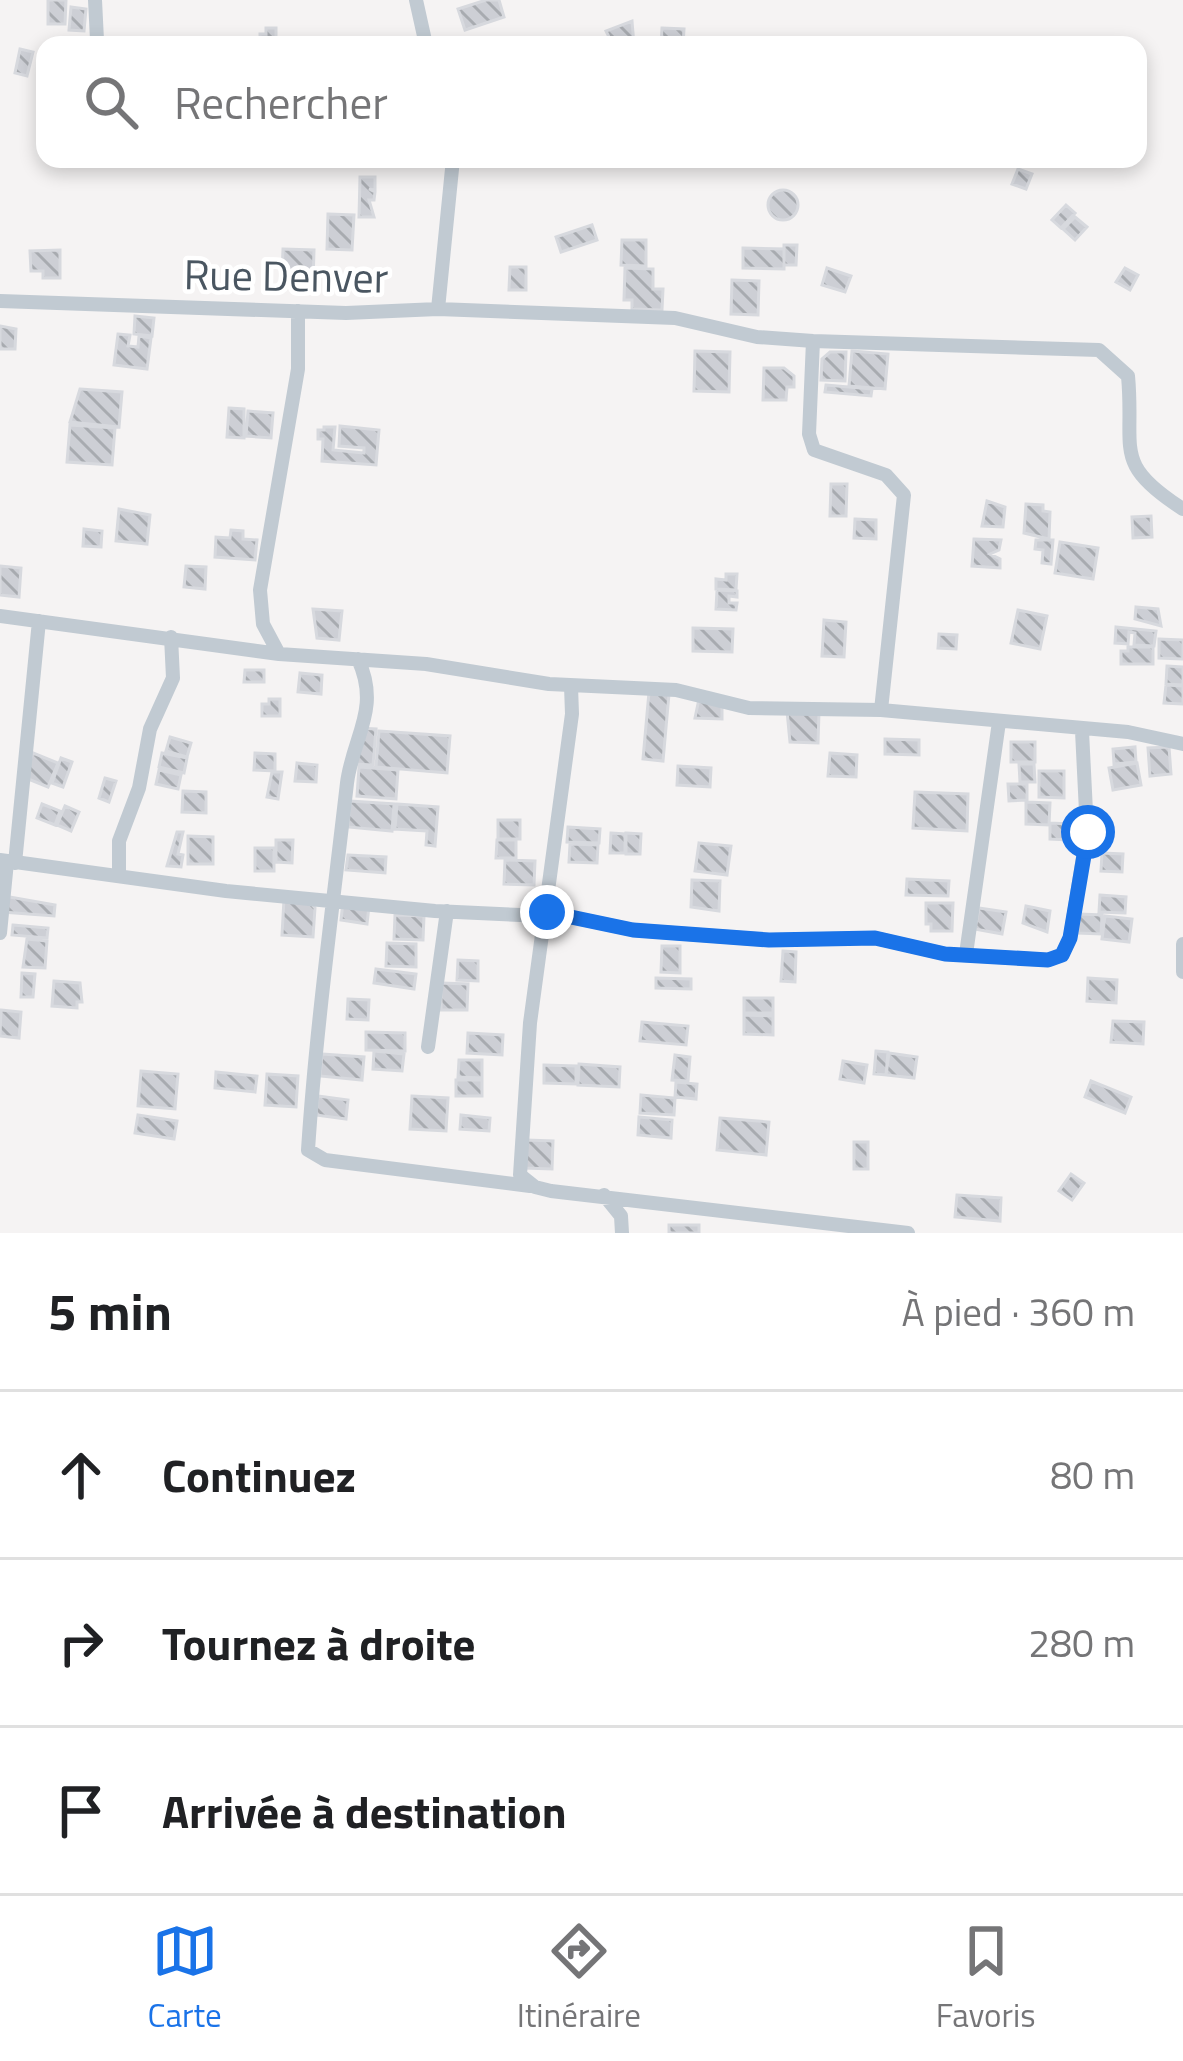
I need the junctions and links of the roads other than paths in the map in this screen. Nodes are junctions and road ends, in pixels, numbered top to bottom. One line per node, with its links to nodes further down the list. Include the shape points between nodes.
1 (95, 0): 3 (street)
2 (416, 0): 4 (street)
3 (97, 36)
4 (425, 36)
5 (452, 168): 7 (street)
6 (0, 301): 8 (street, Rue Denver)
7 (438, 309): 8 (street, Rue Denver); 9 (street, Rue Denver, via 675,319)
8 (298, 311): 14 (street, via 298,369 260,590 263,624)
9 (812, 341): 10 (street, Rue Denver, via 1099,350 1128,376 1129,445 1142,481); 17 (street, via 814,450 886,475 904,495)
10 (1183, 509)
11 (0, 616): 12 (street)
12 (39, 621): 13 (street); 21 (street)
13 (171, 638): 14 (street); 22 (street, via 172,678 149,729 117,850)
14 (279, 654): 15 (street)
15 (358, 659): 16 (street); 23 (street, via 366,722 349,772)
16 (571, 686): 17 (street, via 676,690 749,708); 25 (street)
17 (881, 710): 18 (street)
18 (999, 722): 19 (street); 28 (street)
19 (1082, 730): 20 (street); 28 (street, via 1088,832 1065,949 1048,960)
20 (1183, 744)
21 (7, 862): 22 (street); 26 (street)
22 (119, 876): 23 (street)
23 (336, 900): 24 (street); 31 (street, via 311,1155)
24 (446, 911): 25 (street); 30 (street)
25 (547, 912): 28 (street, via 633,930 875,938); 31 (street, via 519,1157 520,1175)
26 (0, 933)
27 (1183, 944): 29 (street)
28 (966, 955)
29 (1183, 972)
30 (428, 1047)
31 (535, 1187): 32 (street)
32 (604, 1196): 33 (street, via 621,1216); 34 (street)
33 (622, 1233)
34 (908, 1233)

